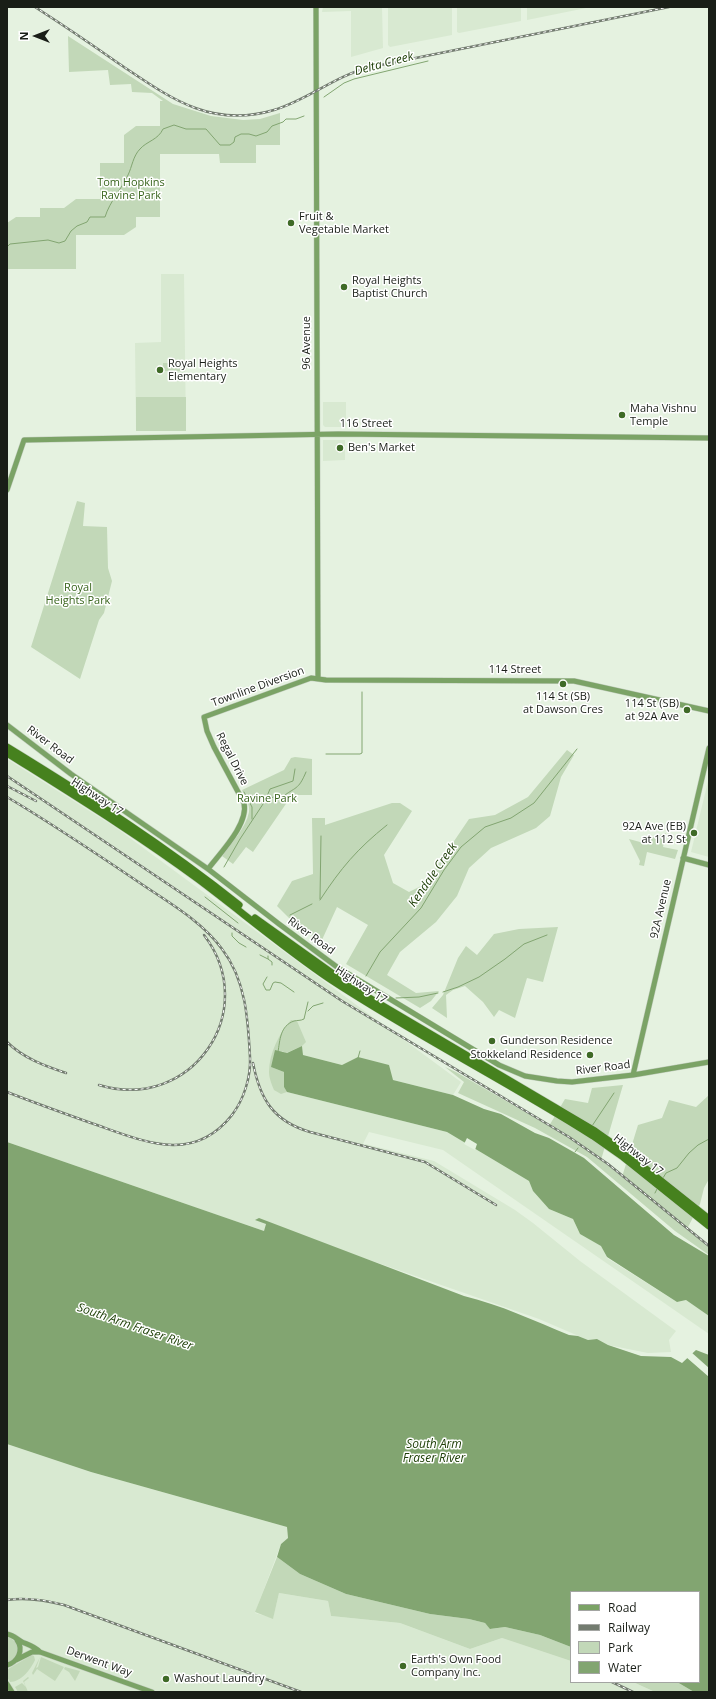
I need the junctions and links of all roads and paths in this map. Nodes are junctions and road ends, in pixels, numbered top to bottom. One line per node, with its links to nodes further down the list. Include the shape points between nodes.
1 (316, 7): 2 (street, 96 Avenue)
2 (317, 434): 3 (street, 116 Street); 4 (street, 116 Street, via 24,440); 5 (street, 96 Avenue)
3 (709, 438)
4 (7, 490)
5 (318, 679): 6 (street, 114 Street, via 574,681); 7 (street, Townline Diversion, via 306,679)
6 (709, 711)
7 (204, 717): 14 (street, Regal Drive, via 207,731 244,803 245,812 240,826)
8 (7, 725): 14 (street, River Road)
9 (7, 746): 17 (highway, Highway 17, via 162,846 254,917 360,992)
10 (709, 748): 12 (street, 92A Avenue)
11 (7, 753): 17 (highway, Highway 17, via 157,850 278,941 363,1000)
12 (683, 858): 13 (street); 16 (street, 92A Avenue)
13 (709, 865)
14 (208, 869): 16 (street, River Road, via 337,967 499,1065 525,1076 557,1081 572,1082)
15 (709, 1062): 16 (street, River Road)
16 (633, 1075)
17 (585, 1128): 18 (highway, Highway 17)
18 (671, 1192): 19 (highway, Highway 17); 20 (highway, Highway 17)
19 (709, 1219)
20 (709, 1226)
21 (7, 1634): 22 (street, Derwent Way)
22 (16, 1638): 23 (street, Derwent Way, via 34,1646); 24 (street, via 20,1655)
23 (40, 1652): 24 (street, via 32,1652); 28 (street, Derwent Way)
24 (16, 1660): 25 (street)
25 (8, 1666)
26 (7, 1684): 27 (street)
27 (12, 1692)
28 (152, 1692)

